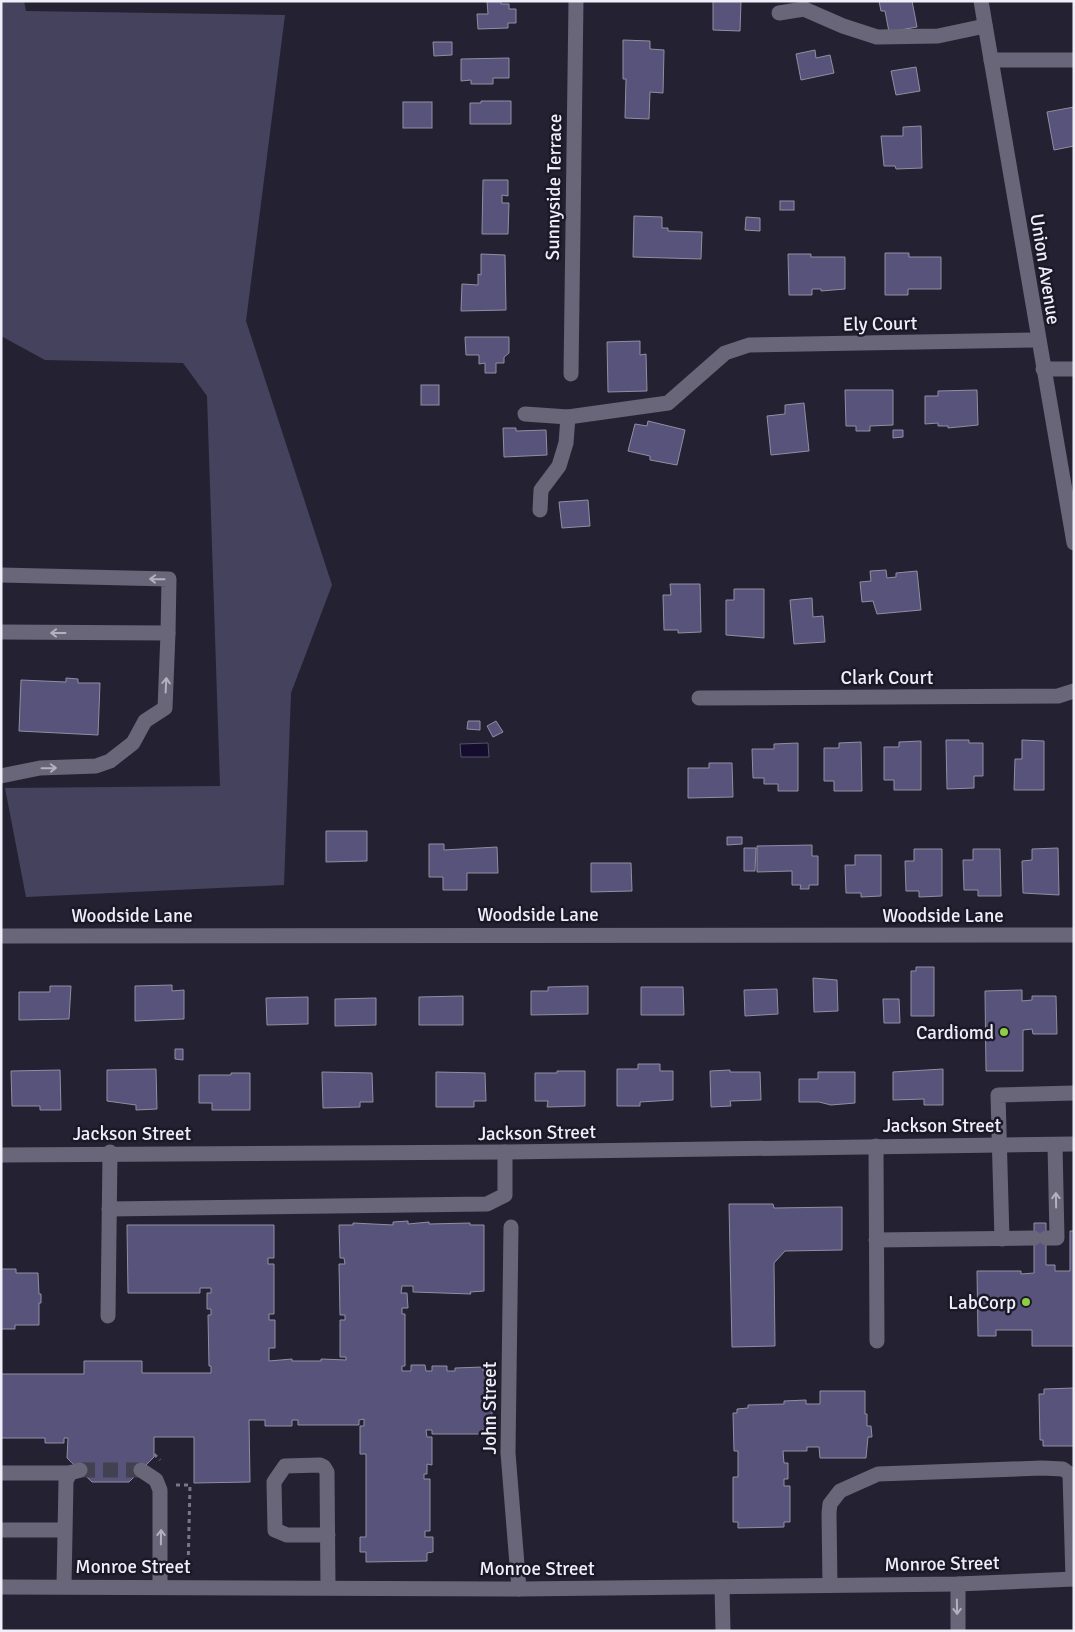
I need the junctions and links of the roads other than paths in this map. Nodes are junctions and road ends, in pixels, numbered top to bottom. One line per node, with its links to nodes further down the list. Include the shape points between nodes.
1 (576, 1): 10 (street, Sunnyside Terrace)
2 (981, 1): 4 (street, Union Avenue)
3 (779, 13): 4 (street, via 804,9 876,37 938,36)
4 (985, 26): 5 (street, Union Avenue)
5 (991, 60): 6 (street); 7 (street, Union Avenue)
6 (1074, 60)
7 (1037, 340): 8 (street, Union Avenue); 12 (street, Ely Court, via 749,345 726,353 668,403)
8 (1043, 369): 9 (street); 14 (street, Union Avenue)
9 (1074, 370)
10 (571, 374)
11 (525, 414): 12 (street)
12 (568, 417): 13 (street, via 566,443 559,466 541,490)
13 (540, 510)
14 (1074, 543)
15 (1, 575): 17 (street, one-way to 15, via 169,579)
16 (1, 632): 17 (street, one-way to 16)
17 (168, 633): 20 (street, one-way to 17, via 40,768 96,766 110,761 133,743 145,721 165,708)
18 (1074, 692): 19 (street, Clark Court, via 1058,696)
19 (699, 698)
20 (1, 776)
21 (2, 932): 22 (street, Woodside Lane)
22 (1074, 935)
23 (1074, 1093): 25 (street, via 998,1095)
24 (1074, 1144): 26 (street, Jackson Street)
25 (999, 1145): 26 (street, Jackson Street); 27 (street, Jackson Street); 33 (street)
26 (1055, 1145): 33 (street, one-way to 26, via 1057,1238)
27 (876, 1146): 29 (street, Jackson Street); 34 (street)
28 (110, 1152): 29 (street, Jackson Street); 30 (street, Jackson Street); 31 (street)
29 (505, 1152): 31 (street, via 504,1195 488,1204)
30 (1, 1154)
31 (109, 1209): 35 (street)
32 (511, 1227): 50 (street, John Street, via 508,1452)
33 (1002, 1239): 34 (street)
34 (876, 1240): 36 (street)
35 (108, 1316)
36 (877, 1341)
37 (141, 1470): 46 (street, one-way to 37, via 160,1490 156,1480)
38 (1, 1474): 40 (street, via 75,1471 66,1481)
39 (1, 1530): 40 (street)
40 (64, 1530): 45 (street)
41 (328, 1535): 41 (street, via 327,1472 324,1467 312,1464 285,1466 274,1482 275,1530 287,1534); 48 (street)
42 (1073, 1579): 43 (street, Monroe Street); 44 (street, via 1070,1474 1042,1468 878,1474 840,1491 830,1504 829,1513)
43 (958, 1584): 44 (street, Monroe Street); 52 (street, one-way to 52)
44 (830, 1585): 49 (street, Monroe Street)
45 (64, 1586): 46 (street, Monroe Street); 47 (street, Monroe Street)
46 (160, 1586): 48 (street, Monroe Street)
47 (1, 1587)
48 (328, 1587): 50 (street, Monroe Street)
49 (722, 1587): 50 (street, Monroe Street); 51 (street)
50 (519, 1589)
51 (723, 1631)
52 (958, 1631)

